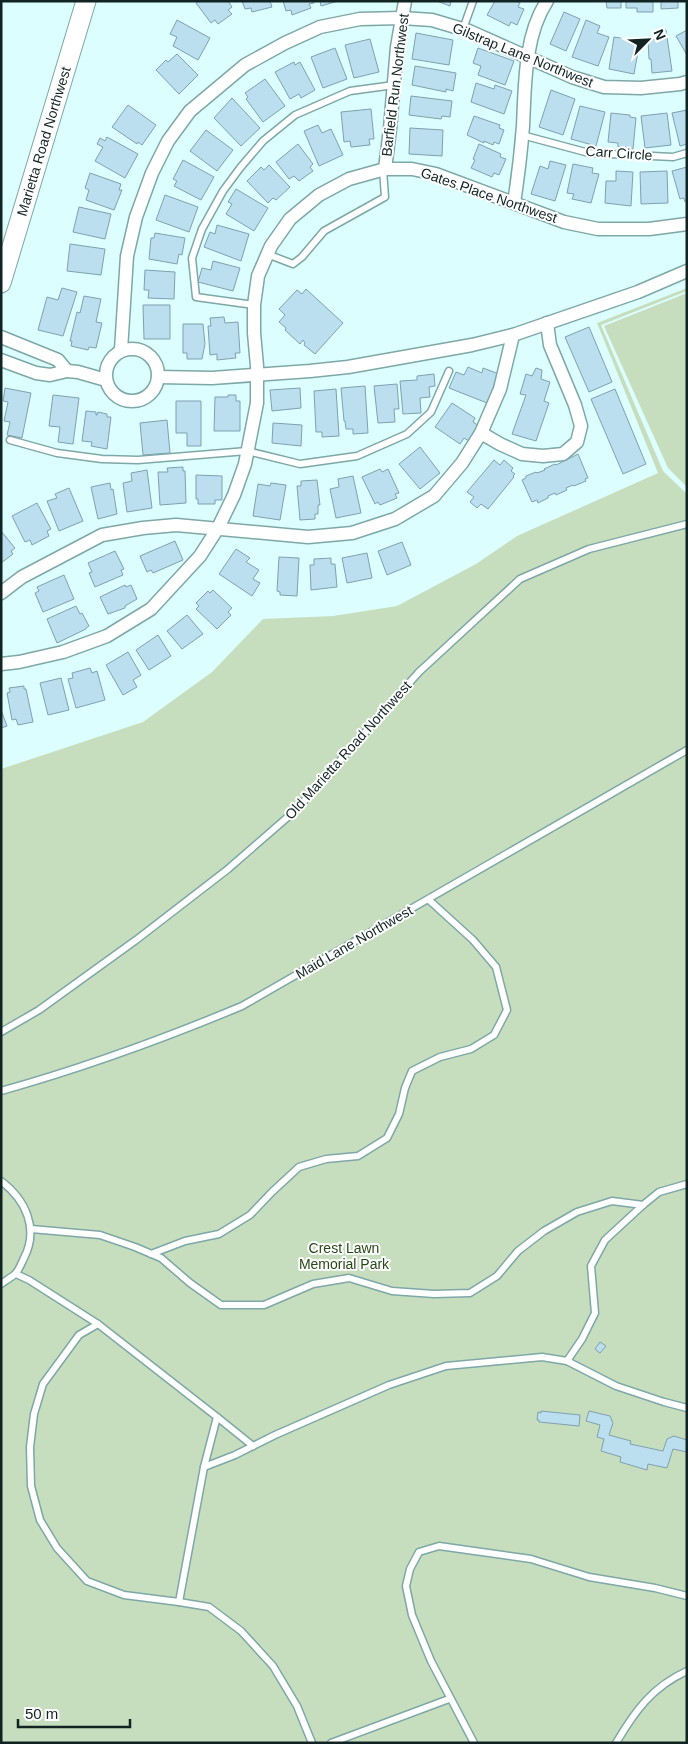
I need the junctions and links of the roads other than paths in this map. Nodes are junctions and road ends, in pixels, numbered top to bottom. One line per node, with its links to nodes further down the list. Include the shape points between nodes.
1 (86, 1): 17 (main road, Marietta Road Northwest)
2 (405, 1): 5 (street, Barfield Run Northwest)
3 (473, 1): 6 (lane)
4 (547, 1): 7 (street)
5 (402, 18): 6 (street, Gilstrap Lane Northwest, via 432,20); 9 (street, Barfield Run Northwest, via 396,47); 22 (street, Gilstrap Lane Northwest, via 360,19 320,28 285,43 245,65 190,111 168,140 136,217 127,256)
6 (463, 29): 7 (street, Gilstrap Lane Northwest)
7 (528, 57): 8 (street, Gilstrap Lane Northwest, via 604,87 641,88); 10 (street)
8 (687, 82)
9 (394, 86): 12 (street, Barfield Run Northwest); 18 (lane, via 350,91 295,115 262,141 223,191 202,229 192,258 196,297)
10 (522, 135): 11 (lane, Carr Circle, via 589,153 673,157); 13 (street)
11 (687, 153)
12 (384, 169): 13 (street, Gates Place Northwest, via 412,169 436,174); 15 (street, Gates Place Northwest, via 349,179 318,195 290,219); 15 (lane, via 385,197 324,231 293,264)
13 (514, 203): 14 (street, Gates Place Northwest, via 564,222 598,229 649,229)
14 (687, 224)
15 (268, 254): 18 (street, Gates Place Northwest, via 258,276)
16 (687, 271): 19 (street)
17 (1, 282)
18 (254, 305): 26 (street, Gates Place Northwest)
19 (547, 324): 20 (street); 29 (street, via 550,344 581,426 577,442 563,454 522,454)
20 (513, 335): 26 (street, via 348,366); 29 (street, via 500,389)
21 (1, 337): 24 (street, via 58,360)
22 (121, 350): 27 (street, via 134,348 145,352 157,366); 28 (street, via 108,364)
23 (1, 360): 24 (street, via 36,373 50,375)
24 (67, 371): 28 (street)
25 (449, 371): 31 (lane, via 431,412 425,418 407,434 357,456 300,464)
26 (257, 376): 27 (street); 31 (street, Gates Place Northwest, via 257,403)
27 (158, 377): 28 (street, via 150,394 130,401 110,390)
28 (106, 380)
29 (481, 433): 33 (street, via 462,464 434,496 395,520 352,533 308,537)
30 (10, 440): 31 (lane, via 57,453 102,459 138,460)
31 (247, 451): 33 (street, Gates Place Northwest, via 234,495)
32 (687, 524): 38 (lane, Old Marietta Road Northwest, via 589,548 520,579 419,672 297,809 228,869 136,940 39,1010)
33 (218, 528): 34 (street, via 176,525 102,535 22,577); 35 (street, Gates Place Northwest, via 200,556 151,609 107,636 63,652)
34 (1, 593)
35 (1, 664)
36 (687, 750): 37 (lane, Maid Lane Northwest)
37 (429, 900): 39 (lane, Maid Lane Northwest, via 242,1006 165,1038); 44 (lane, via 473,940 496,968 507,1010 494,1035 471,1049 440,1057 412,1071 399,1114 387,1138 358,1156 326,1159 299,1167 250,1215 219,1234 185,1241)
38 (1, 1032)
39 (1, 1091)
40 (1, 1181): 43 (lane, via 23,1204)
41 (687, 1184): 42 (lane, via 659,1192)
42 (643, 1205): 44 (lane, via 612,1202 577,1212 518,1250 497,1276 470,1293 392,1291 349,1278 313,1284 264,1305 220,1305 161,1258); 48 (lane, via 605,1240 591,1266 595,1313)
43 (31, 1229): 44 (lane, via 100,1236); 45 (lane, via 29,1247)
44 (150, 1254)
45 (16, 1274): 46 (lane); 47 (lane)
46 (1, 1284)
47 (98, 1324): 50 (lane); 54 (lane, via 79,1335 43,1384 34,1414 30,1447 31,1486 40,1520 57,1548 87,1581 124,1595)
48 (567, 1361): 49 (lane, via 616,1386); 51 (lane, via 542,1357 446,1366 389,1385)
49 (687, 1408)
50 (217, 1417): 51 (lane); 52 (lane)
51 (253, 1446): 52 (lane)
52 (204, 1467): 54 (lane)
53 (687, 1596): 56 (lane, via 589,1577 531,1559 439,1546 419,1552 406,1586 412,1615)
54 (178, 1602): 57 (lane, via 210,1607 241,1631 273,1666 297,1706)
55 (687, 1671): 60 (lane, via 670,1679 641,1704)
56 (449, 1699): 58 (lane); 59 (lane)
57 (312, 1743)
58 (331, 1743)
59 (474, 1743)
60 (616, 1743)

